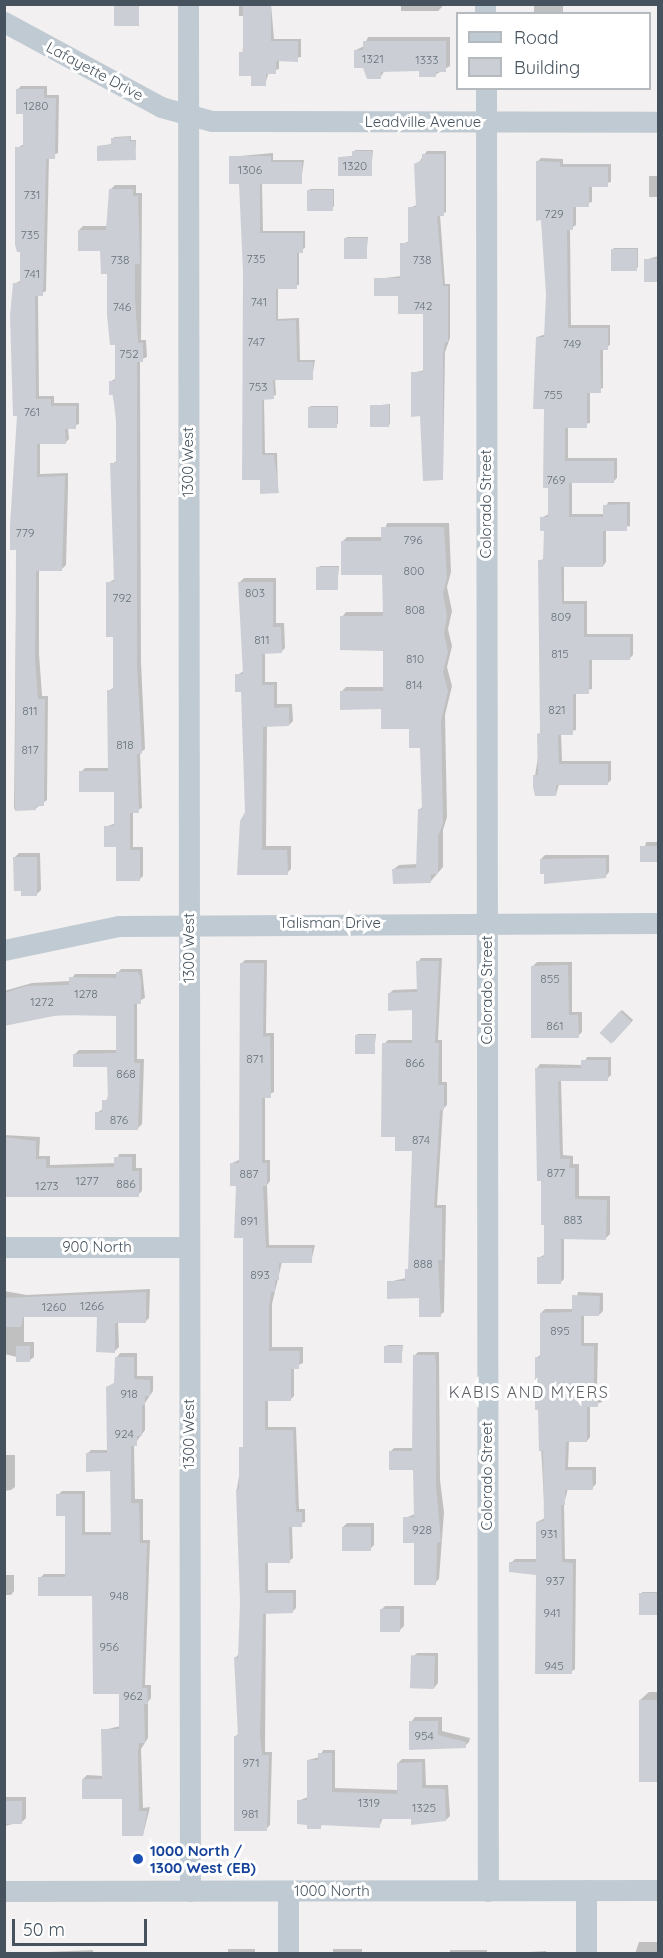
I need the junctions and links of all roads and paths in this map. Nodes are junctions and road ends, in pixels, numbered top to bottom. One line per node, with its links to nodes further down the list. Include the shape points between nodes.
1 (188, 4): 4 (street, 1300 West)
2 (4, 22): 4 (street, Lafayette Drive, via 161,107)
3 (486, 90): 5 (street, Colorado Street)
4 (188, 116): 5 (street, Leadville Avenue, via 219,122); 9 (street, 1300 West)
5 (486, 122): 6 (street, Leadville Avenue); 7 (street, Colorado Street)
6 (658, 122)
7 (486, 923): 8 (street, Talisman Drive); 9 (street, Talisman Drive); 18 (street, Colorado Street)
8 (658, 923)
9 (188, 924): 10 (street, Talisman Drive, via 91,930); 12 (street, 1300 West)
10 (4, 950)
11 (4, 1247): 12 (street, 900 North)
12 (189, 1247): 16 (street, 1300 West)
13 (586, 1890): 14 (street, 1000 North); 18 (street, 1000 North); 20 (street)
14 (658, 1890)
15 (4, 1891): 16 (street, 1000 North)
16 (190, 1891): 17 (street, 1000 North)
17 (288, 1891): 18 (street, 1000 North); 19 (street)
18 (488, 1891)
19 (288, 1953)
20 (586, 1953)

